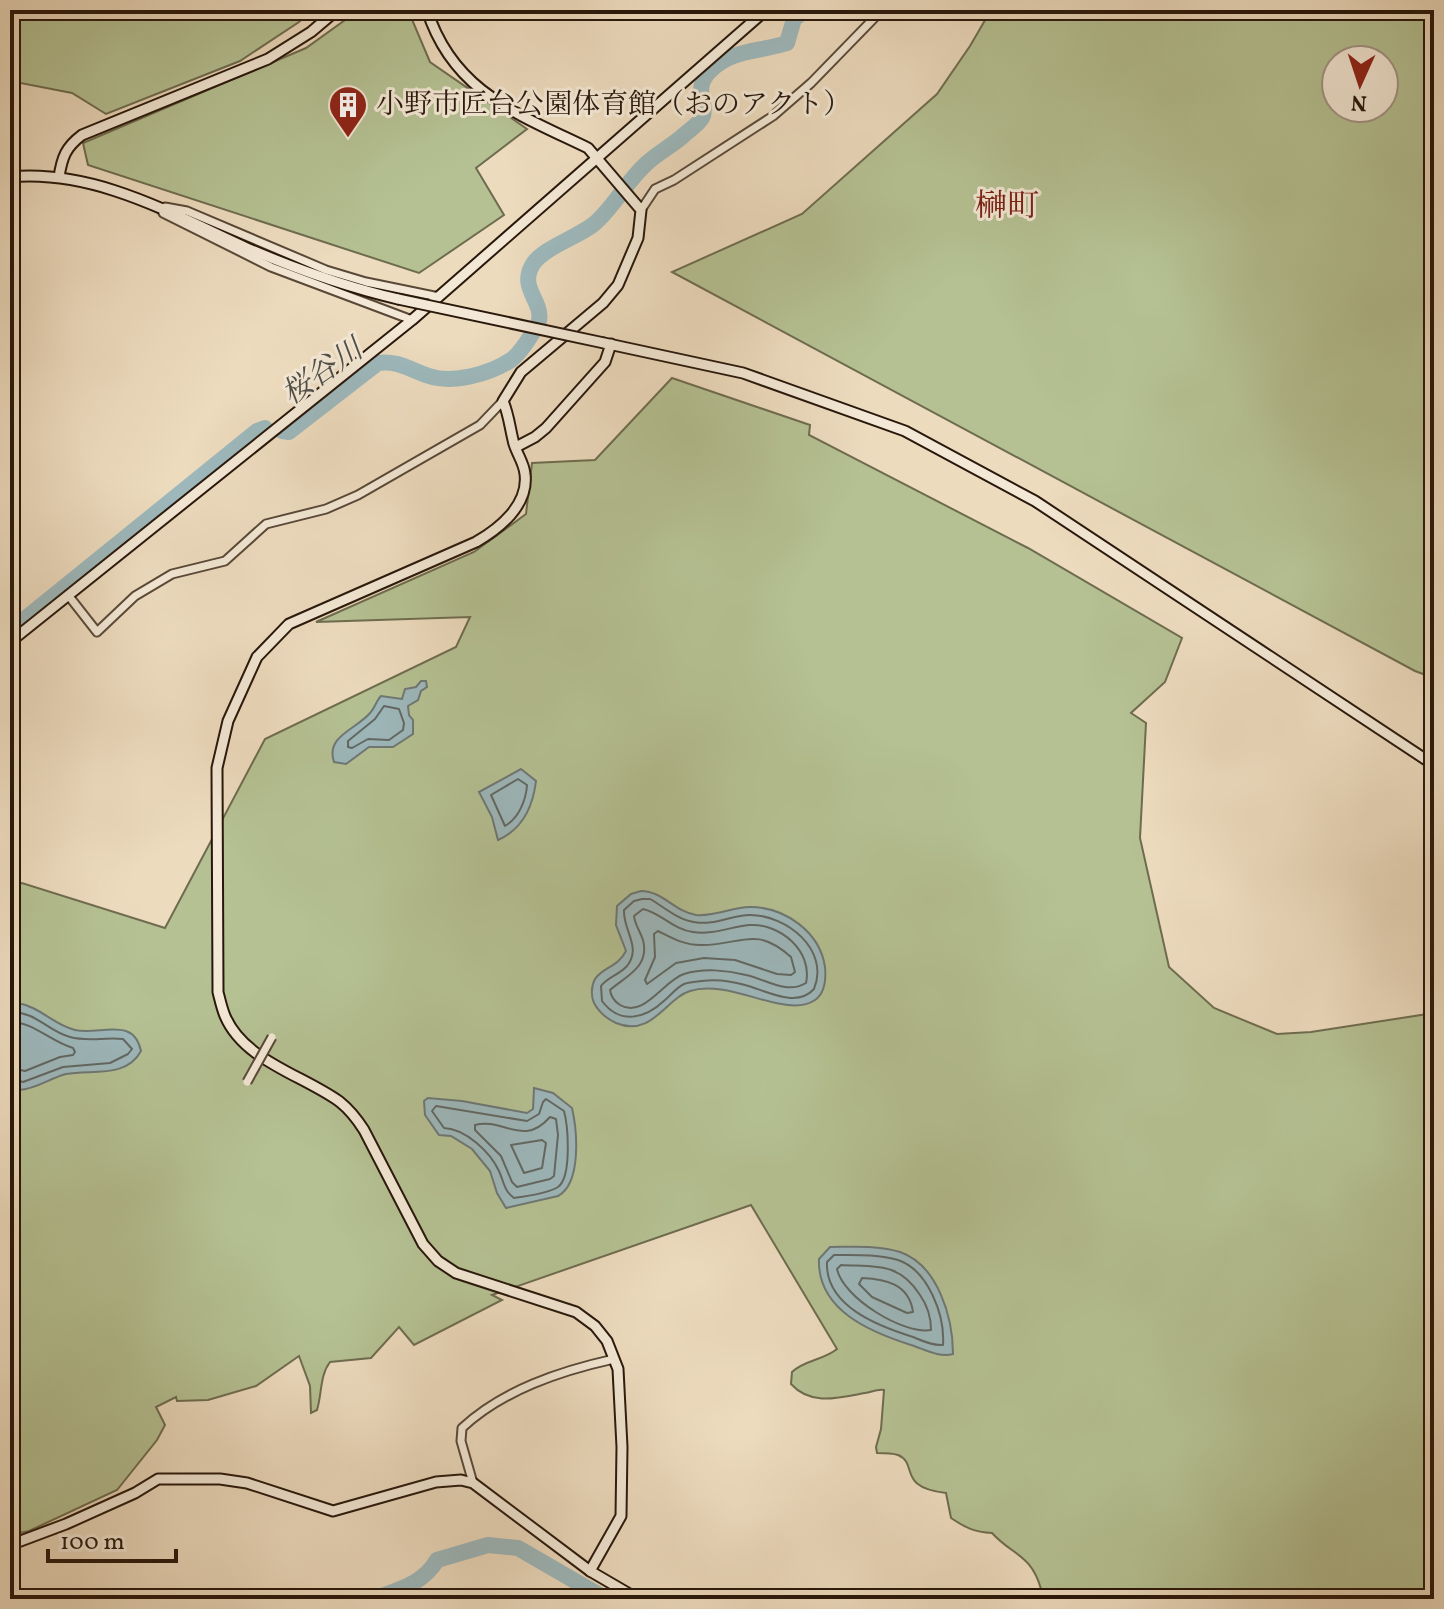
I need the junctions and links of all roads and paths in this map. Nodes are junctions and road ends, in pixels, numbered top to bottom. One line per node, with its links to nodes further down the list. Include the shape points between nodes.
1 (337, 10): 7 (street, via 268,59 82,135 69,145)
2 (427, 10): 5 (street, via 448,54 479,90)
3 (766, 10): 5 (street)
4 (882, 10): 9 (street, via 773,116 655,189)
5 (598, 157): 9 (street); 10 (street)
6 (10, 177): 7 (street)
7 (59, 177): 8 (street)
8 (147, 203): 10 (street, via 187,211 326,270); 11 (street, via 271,267); 12 (street, bridge, via 332,281)
9 (641, 210): 13 (street, via 638,238 618,285 521,372)
10 (439, 297): 11 (street)
11 (412, 320): 15 (street)
12 (608, 344): 14 (street, via 605,362 546,428); 17 (street, via 743,373 905,431 1035,501)
13 (503, 401): 14 (street); 15 (street, via 480,425 358,495 266,524 225,561 172,574 135,596 97,632)
14 (516, 447): 20 (street, via 526,476 512,514 497,530 289,624 257,657 228,721 217,768 218,992 225,1017 249,1047 353,1113 423,1244 438,1261 456,1273 576,1312 595,1326)
15 (68, 595): 16 (street)
16 (10, 642)
17 (1434, 765)
18 (272, 1037): 19 (street, bridge)
19 (247, 1082)
20 (614, 1359): 21 (street, via 540,1381 478,1413 462,1428 461,1441); 23 (street, via 622,1447 621,1516)
21 (473, 1483): 22 (street, via 436,1482 333,1511 247,1483 158,1479); 23 (street)
22 (10, 1545)
23 (590, 1571): 24 (street)
24 (638, 1599)

